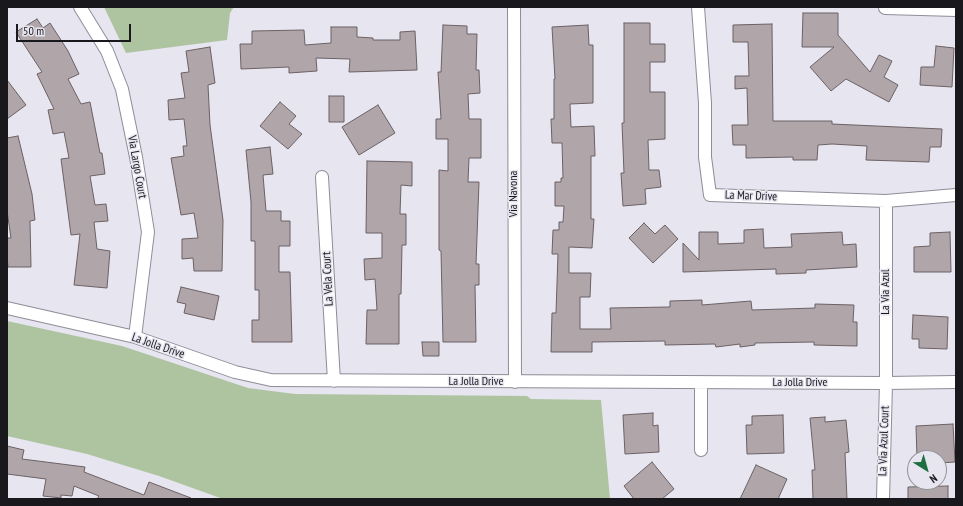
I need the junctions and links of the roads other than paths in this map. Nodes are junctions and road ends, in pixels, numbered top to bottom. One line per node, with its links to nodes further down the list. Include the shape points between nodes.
1 (80, 7): 10 (street, Via Largo Court, via 107,50 122,89 136,157 148,232)
2 (514, 7): 12 (street, Via Navona)
3 (698, 7): 8 (street, La Mar Drive, via 705,102 705,157 710,195)
4 (885, 8): 5 (street)
5 (956, 10)
6 (322, 177): 11 (street, La Vela Court)
7 (956, 195): 8 (street, La Mar Drive)
8 (886, 201): 15 (street, La Via Azul)
9 (7, 308): 10 (street, La Jolla Drive)
10 (135, 337): 11 (street, La Jolla Drive, via 242,374 271,380)
11 (334, 381): 12 (street, La Jolla Drive)
12 (515, 382): 14 (street, La Jolla Drive)
13 (956, 382): 15 (street, La Jolla Drive)
14 (701, 383): 15 (street, La Jolla Drive); 16 (street)
15 (886, 383): 17 (street, La Via Azul Court)
16 (701, 450)
17 (883, 499)

